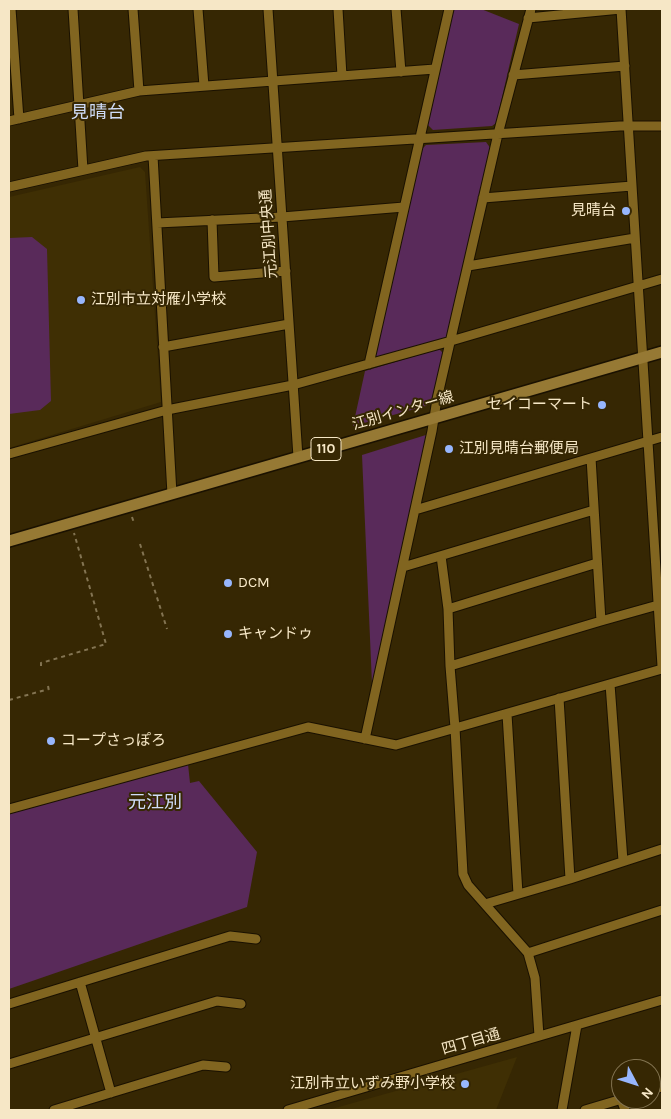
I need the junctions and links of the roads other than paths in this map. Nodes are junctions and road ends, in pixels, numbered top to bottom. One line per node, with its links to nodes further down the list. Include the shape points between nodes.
1 (11, 9): 20 (street)
2 (73, 9): 19 (street)
3 (134, 9): 18 (street)
4 (198, 9): 17 (street)
5 (268, 9): 16 (street, 元江別中央通)
6 (338, 9): 15 (street)
7 (396, 9): 13 (street)
8 (449, 9): 12 (street)
9 (621, 9): 10 (street); 11 (street)
10 (530, 13): 14 (street)
11 (625, 66): 14 (street); 22 (street)
12 (435, 69): 13 (street); 25 (street)
13 (401, 72): 15 (street)
14 (513, 75): 24 (street)
15 (342, 76): 16 (street)
16 (273, 81): 17 (street); 26 (street, 元江別中央通)
17 (204, 86): 18 (street)
18 (139, 91): 19 (street)
19 (79, 105): 20 (street); 28 (street)
20 (19, 119): 21 (street)
21 (9, 121)
22 (628, 126): 23 (street); 24 (street); 29 (street)
23 (662, 126)
24 (498, 134): 25 (street); 31 (street)
25 (419, 139): 26 (street); 32 (street)
26 (277, 148): 27 (street); 33 (street, 元江別中央通)
27 (153, 156): 28 (street); 35 (street)
28 (83, 170): 30 (street)
29 (632, 186): 31 (street); 36 (street)
30 (9, 187)
31 (483, 198): 37 (street)
32 (404, 207): 33 (street); 46 (street)
33 (282, 217): 34 (street); 38 (street, 元江別中央通)
34 (212, 220): 35 (street); 38 (street, via 214,277)
35 (156, 222): 43 (street)
36 (635, 238): 37 (street); 40 (street)
37 (468, 266): 42 (street)
38 (286, 271): 41 (street, 元江別中央通)
39 (662, 279): 40 (street)
40 (638, 287): 42 (street); 45 (street)
41 (289, 324): 43 (street); 47 (street, 元江別中央通)
42 (451, 341): 46 (street); 49 (street)
43 (164, 347): 48 (street)
44 (662, 352): 45 (main road, 江別インター線 / 110)
45 (642, 357): 49 (main road, 江別インター線 / 110); 51 (street)
46 (369, 364): 47 (street)
47 (293, 385): 48 (street); 53 (street, 元江別中央通)
48 (167, 410): 52 (street); 55 (street)
49 (435, 417): 53 (main road, 江別インター線 / 110); 56 (street)
50 (662, 436): 51 (street)
51 (648, 441): 54 (street); 60 (street)
52 (9, 454)
53 (298, 457): 55 (main road, 江別インター線 / 110)
54 (591, 458): 56 (street); 57 (street)
55 (172, 494): 58 (main road, 江別インター線 / 110)
56 (415, 510): 62 (street)
57 (594, 510): 59 (street); 61 (street)
58 (9, 541)
59 (441, 556): 62 (street); 64 (street)
60 (659, 556): 63 (street)
61 (597, 563): 64 (street); 65 (street)
62 (403, 567): 72 (street)
63 (658, 605): 65 (street); 67 (street)
64 (448, 608): 66 (street)
65 (601, 621): 66 (street)
66 (450, 666): 71 (street)
67 (662, 668): 68 (street)
68 (610, 684): 69 (street); 75 (street)
69 (559, 698): 70 (street); 76 (street)
70 (507, 714): 71 (street); 77 (street)
71 (455, 728): 72 (street, via 396,745); 78 (street, via 464,874 468,885)
72 (365, 739): 73 (street, via 308,727)
73 (9, 809)
74 (662, 849): 75 (street)
75 (623, 861): 76 (street)
76 (570, 879): 77 (street)
77 (518, 894): 78 (street)
78 (485, 904): 81 (street)
79 (662, 910): 81 (street)
80 (256, 939): 82 (street, via 230,936)
81 (528, 954): 87 (street, via 535,978)
82 (80, 982): 84 (street); 88 (street)
83 (662, 1000): 86 (street, 四丁目通)
84 (9, 1004)
85 (241, 1004): 88 (street, via 216,1001)
86 (577, 1025): 87 (street, 四丁目通); 95 (street)
87 (539, 1036): 94 (street, 四丁目通)
88 (96, 1038): 89 (street); 91 (street)
89 (9, 1064)
90 (226, 1067): 91 (street, via 203,1065)
91 (111, 1093): 93 (street)
92 (611, 1102): 96 (street)
93 (54, 1110)
94 (288, 1110)
95 (562, 1110)
96 (585, 1110)

